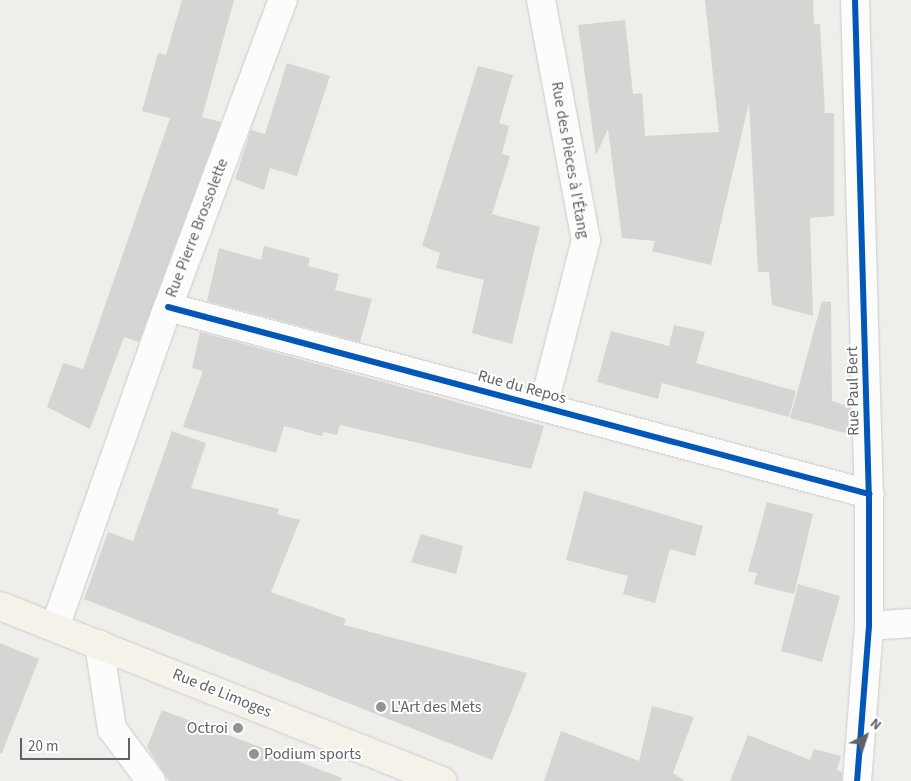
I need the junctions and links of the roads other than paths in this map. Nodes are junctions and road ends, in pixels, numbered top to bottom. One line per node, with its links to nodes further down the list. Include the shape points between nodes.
1 (283, 0): 4 (street, Rue Pierre Brossolette)
2 (541, 0): 5 (street, Rue des Pièces à l'Étang, via 586,240)
3 (855, 0): 6 (street, Rue Paul Bert)
4 (168, 307): 5 (street, Rue du Repos); 10 (street, Rue Pierre Brossolette)
5 (542, 407): 6 (street, Rue du Repos)
6 (869, 494): 9 (street, Rue Paul Bert)
7 (0, 606): 10 (main road, Rue de Limoges)
8 (911, 623): 9 (street)
9 (869, 626): 14 (street, Rue Paul Bert)
10 (55, 628): 11 (main road, Rue de Limoges)
11 (99, 644): 12 (street, via 112,729); 13 (main road, Rue de Limoges)
12 (151, 781)
13 (443, 781)
14 (857, 781)

